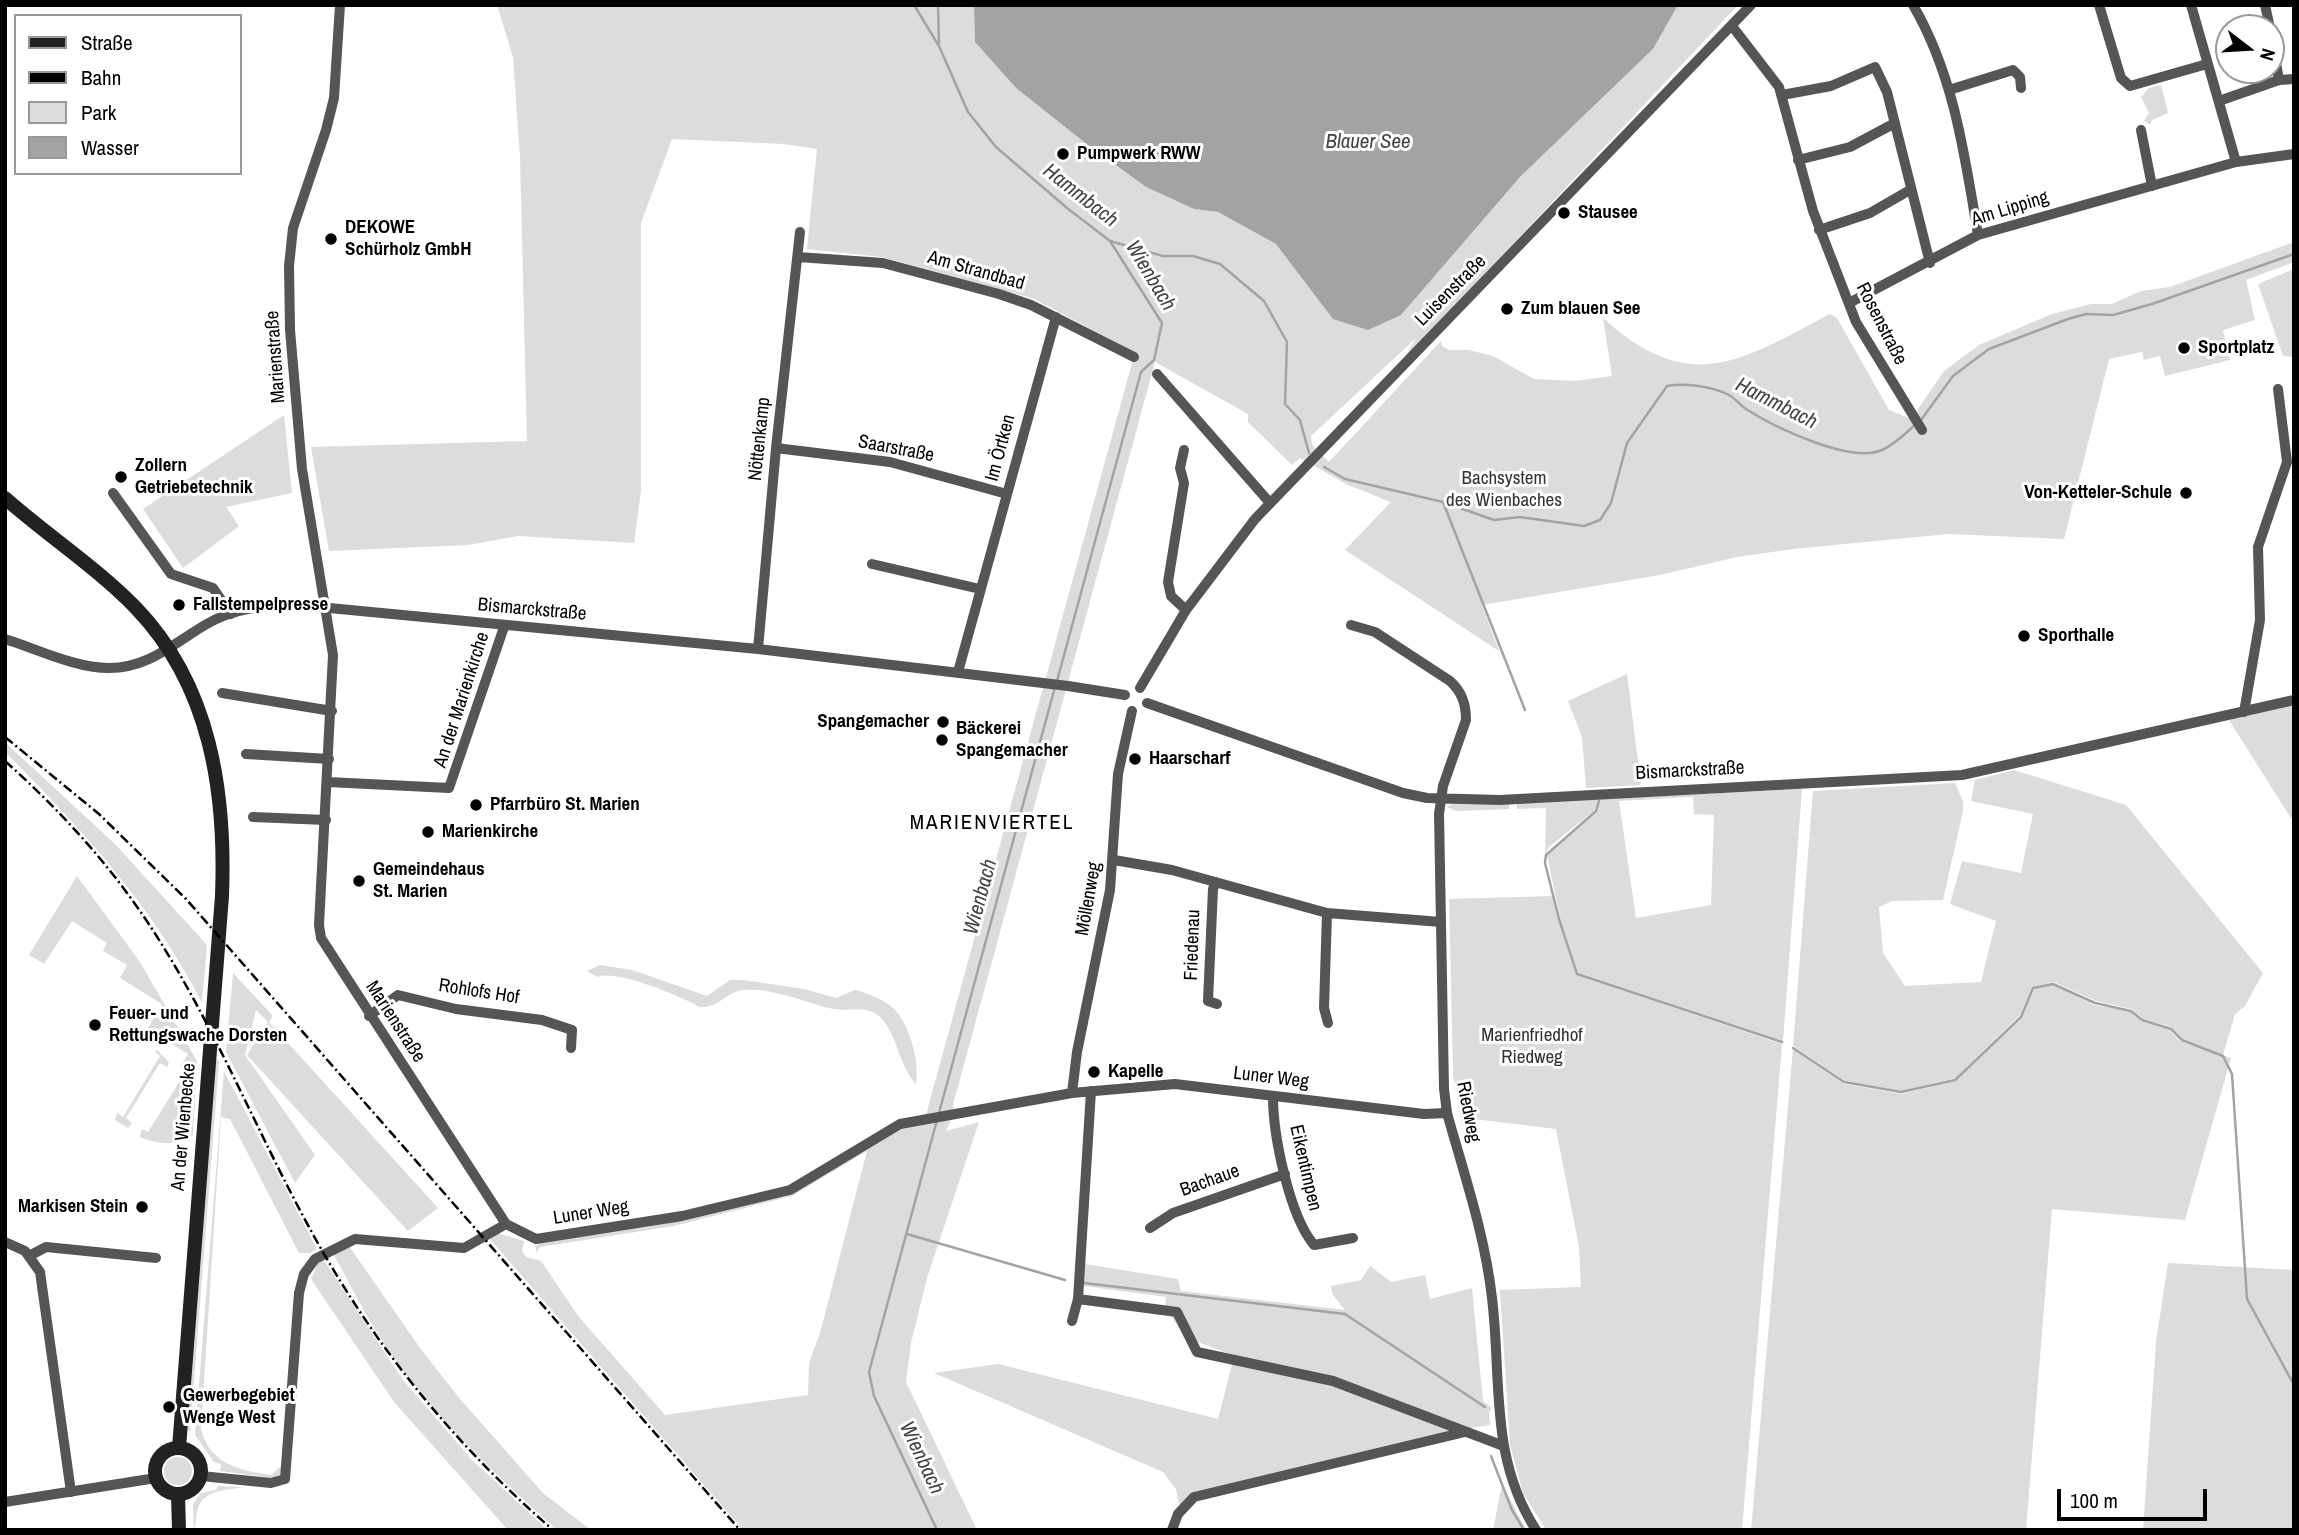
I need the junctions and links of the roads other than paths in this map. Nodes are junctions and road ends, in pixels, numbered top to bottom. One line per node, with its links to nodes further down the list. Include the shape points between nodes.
1 (341, 5): 39 (street, Marienstraße, via 334,98 293,229 289,266 302,469)
2 (1751, 5): 6 (street, Luisenstraße)
3 (1913, 5): 10 (street, via 1926,26)
4 (2099, 5): 7 (street, via 2121,78 2130,86)
5 (2190, 5): 7 (street)
6 (1732, 26): 11 (street, Rosenstraße, via 1762,61); 36 (street, Luisenstraße)
7 (2207, 64): 12 (street)
8 (2268, 84): 12 (street)
9 (2021, 88): 10 (street, via 2020,77 2013,70)
10 (1949, 90): 22 (street)
11 (1782, 95): 13 (street, via 1831,86 1875,67); 16 (street, Rosenstraße)
12 (2219, 101): 17 (street)
13 (1895, 123): 16 (street, via 1850,148); 19 (street)
14 (2141, 130): 18 (street)
15 (2294, 154): 17 (street, Am Lipping)
16 (1798, 160): 20 (street, Rosenstraße)
17 (2236, 162): 18 (street, Am Lipping)
18 (2152, 186): 22 (street, Am Lipping)
19 (1910, 190): 20 (street, via 1870,213); 24 (street)
20 (1819, 230): 25 (street, Rosenstraße)
21 (800, 232): 23 (street, Nöttenkamp)
22 (1978, 235): 24 (street, Am Lipping)
23 (798, 257): 26 (street, Am Strandbad, via 883,263 999,294); 31 (street, Nöttenkamp)
24 (1930, 263): 25 (street, Am Lipping)
25 (1849, 303): 30 (street, Rosenstraße)
26 (1056, 317): 27 (street, Am Strandbad); 34 (street, Im Örtken)
27 (1134, 357)
28 (1157, 374): 36 (street)
29 (2278, 389): 55 (street, via 2288,453 2258,547 2260,620)
30 (1922, 430)
31 (776, 447): 34 (street, Saarstraße, via 891,462); 45 (street, Nöttenkamp)
32 (1184, 450): 40 (street, via 1180,468 1184,483 1168,582 1171,596)
33 (113, 493): 41 (street, via 171,574 213,588)
34 (1007, 494): 38 (street, Im Örtken)
35 (5, 498): 46 (street, via 125,598)
36 (1270, 503): 40 (street, Luisenstraße, via 1231,547)
37 (872, 564): 38 (street)
38 (980, 589): 47 (street, Im Örtken)
39 (325, 610): 41 (street, Bismarckstraße, via 270,605); 43 (street, Bismarckstraße); 53 (street, Marienstraße, via 332,646)
40 (1186, 610): 48 (street, Luisenstraße)
41 (231, 614): 46 (street, Bismarckstraße, via 205,624)
42 (1352, 625): 59 (street, Riedweg, via 1375,632 1460,692 1466,720)
43 (504, 626): 45 (street, Bismarckstraße); 58 (street, An der Marienkirche, via 449,788)
44 (5, 639): 46 (street, Bismarckstraße, via 107,668 132,665)
45 (758, 649): 47 (street, Bismarckstraße)
46 (170, 650): 87 (street, An der Wienbecke, via 209,736 223,839)
47 (958, 672): 50 (street, Bismarckstraße)
48 (1140, 688): 50 (street); 52 (street)
49 (222, 693): 53 (street)
50 (1125, 695): 54 (street, via 1125,705)
51 (2294, 700): 55 (street, Bismarckstraße)
52 (1147, 703): 54 (street); 59 (street, Bismarckstraße, via 1385,787)
53 (332, 711): 57 (street, Marienstraße)
54 (1132, 711): 62 (street, Möllenweg, via 1118,774)
55 (2244, 712): 59 (street, Bismarckstraße, via 1962,775 1522,799)
56 (246, 754): 57 (street)
57 (329, 759): 58 (street, Marienstraße)
58 (328, 782): 61 (street, Marienstraße)
59 (1440, 799): 65 (street, Riedweg)
60 (253, 817): 61 (street)
61 (326, 820): 67 (street, Marienstraße, via 321,939)
62 (1114, 860): 63 (street); 71 (street, Möllenweg)
63 (1216, 882): 64 (street); 66 (street, Friedenau, via 1208,1001)
64 (1327, 913): 65 (street); 68 (street, via 1324,1008)
65 (1441, 922): 73 (street, Riedweg)
66 (1217, 1004)
67 (369, 1016): 69 (street, Rohlofs Hof, via 398,995 456,1009 542,1020 572,1030); 75 (street, Marienstraße)
68 (1328, 1023)
69 (571, 1048)
70 (1091, 1091): 71 (street, Luner Weg); 72 (street, Luner Weg, via 1175,1084); 81 (street)
71 (1072, 1093): 75 (street, Luner Weg, via 888,1129 790,1190 682,1216 536,1239)
72 (1273, 1096): 73 (street, Luner Weg); 74 (street, Eikentimpen)
73 (1447, 1113): 83 (street, Riedweg, via 1485,1253)
74 (1285, 1174): 76 (street, Bachaue, via 1172,1213); 77 (street, Eikentimpen, via 1291,1203 1314,1245)
75 (506, 1224): 88 (street, via 464,1248 355,1239 315,1259 304,1274 299,1293 285,1479 271,1483)
76 (1150, 1228)
77 (1353, 1238)
78 (5, 1242): 79 (street)
79 (31, 1255): 80 (street, via 46,1247); 90 (street, via 45,1299)
80 (156, 1258)
81 (1078, 1299): 82 (street); 84 (street, via 1177,1312 1197,1352 1333,1381)
82 (1072, 1321)
83 (1500, 1428): 85 (street); 86 (street, Riedweg)
84 (1465, 1432): 85 (street); 94 (street, via 1194,1497 1178,1514)
85 (1481, 1435): 86 (street)
86 (1502, 1445): 95 (street, Riedweg, via 1510,1482)
87 (179, 1448): 88 (street, via 199,1460); 89 (street, via 160,1457)
88 (201, 1476): 91 (street, via 191,1491)
89 (156, 1478): 90 (street); 91 (street, via 164,1490)
90 (71, 1492): 92 (street)
91 (178, 1495): 93 (street)
92 (5, 1502)
93 (179, 1530)
94 (1172, 1530)
95 (1536, 1530)

